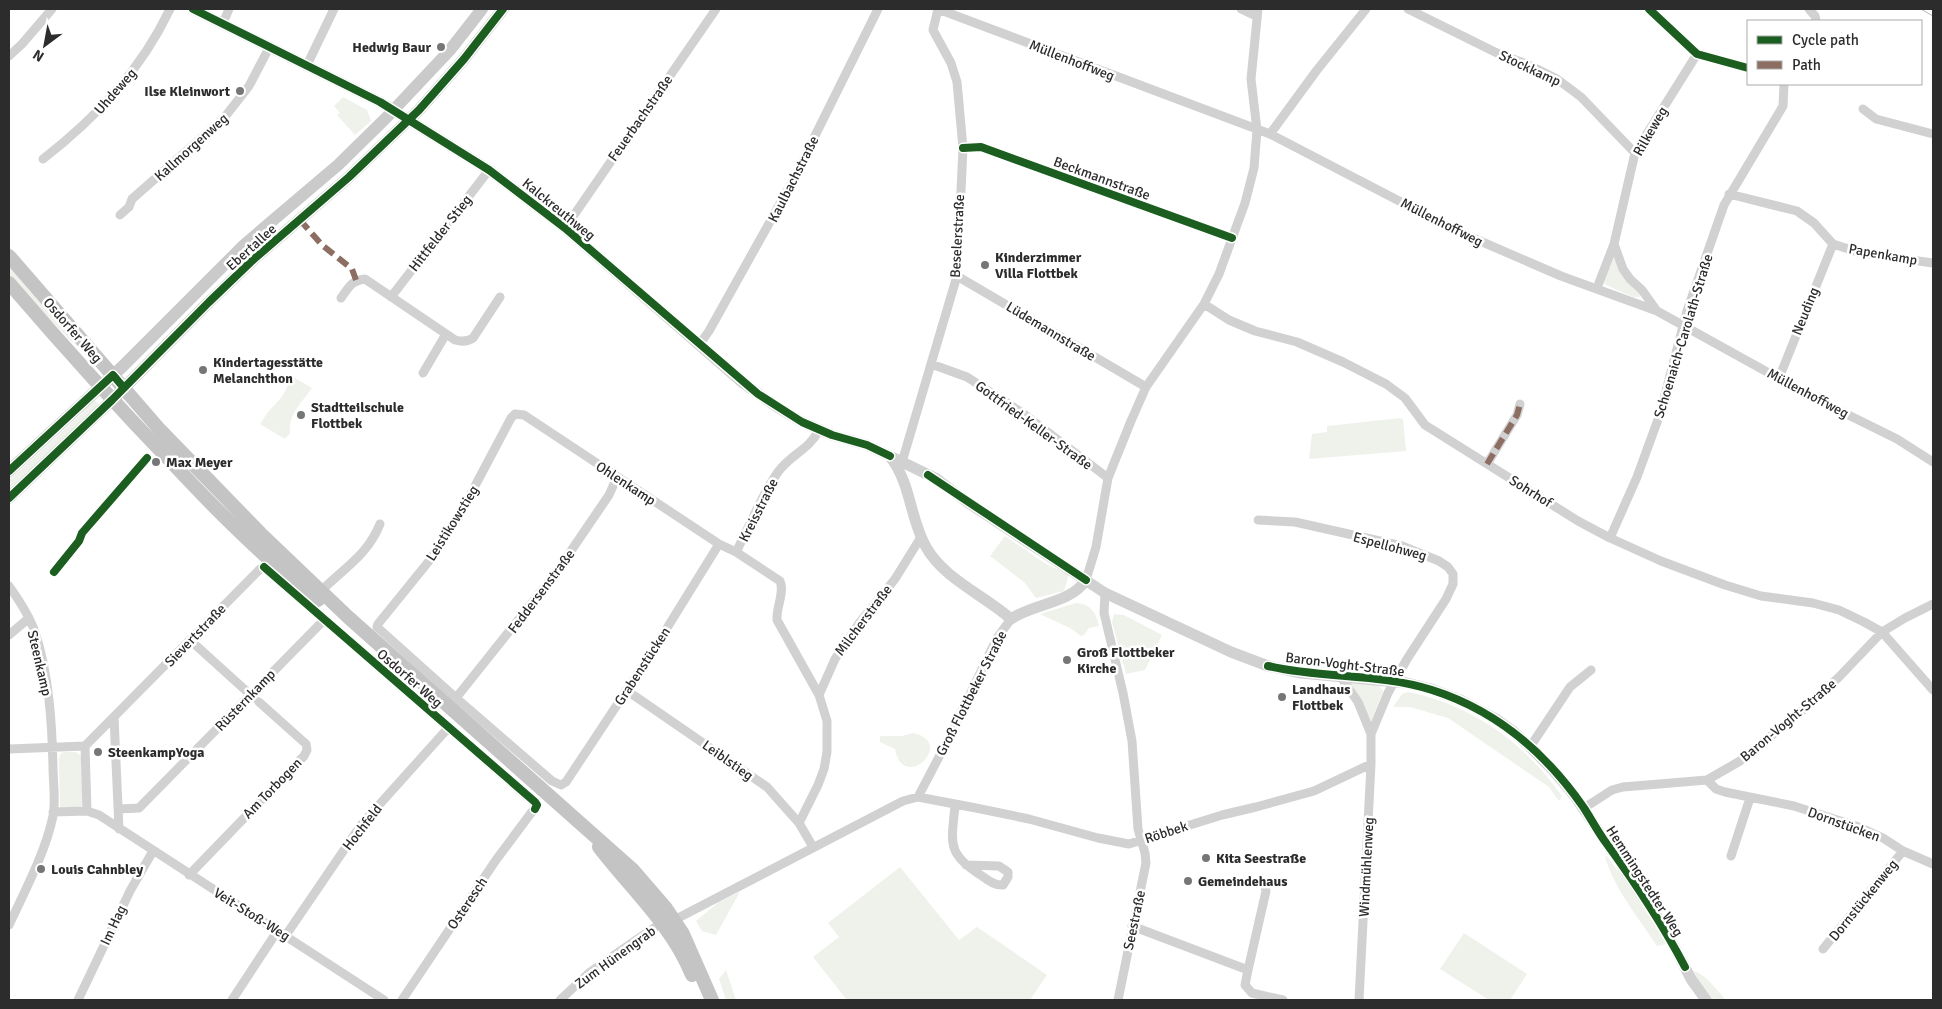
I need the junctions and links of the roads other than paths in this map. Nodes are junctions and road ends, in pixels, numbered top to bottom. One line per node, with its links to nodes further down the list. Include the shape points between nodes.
1 (52, 9): 21 (street)
2 (170, 9): 33 (street, Uhdeweg, via 146,52 114,95 84,126)
3 (193, 9): 18 (street, Kalckreuthweg)
4 (229, 9): 18 (street)
5 (334, 9): 22 (street)
6 (482, 9): 26 (main road, Ebertallee, via 450,50)
7 (503, 9): 27 (main road, Ebertallee, via 464,59)
8 (716, 9): 37 (street, Feuerbachstraße)
9 (878, 9): 53 (street, Kaulbachstraße, via 787,192)
10 (938, 9): 28 (street, Müllenhoffweg); 31 (street, Beselerstraße, via 933,30 951,63 957,82)
11 (1241, 9): 16 (street)
12 (1366, 9): 29 (street)
13 (1408, 9): 32 (street, Stockkamp, via 1557,79 1581,97)
14 (1649, 9): 20 (street)
15 (1809, 9): 17 (street)
16 (1257, 12): 28 (street, via 1251,79)
17 (1816, 20)
18 (222, 23): 19 (street, Kalckreuthweg)
19 (270, 46): 22 (street, Kalckreuthweg); 36 (street, Kallmorgenweg, via 249,86 224,118 132,199)
20 (1697, 54): 23 (street); 32 (street, Rilkeweg)
21 (9, 56)
22 (307, 65): 26 (street, Kalckreuthweg)
23 (1747, 68)
24 (1784, 85): 35 (street, Schoenaich-Carolath-Straße, via 1783,106)
25 (1863, 109): 30 (street, via 1876,119)
26 (393, 110): 27 (street, Kalckreuthweg); 56 (main road, Ebertallee, via 338,165 244,245)
27 (409, 120): 34 (street, Kalckreuthweg); 60 (main road, Ebertallee, via 241,272)
28 (1257, 130): 29 (street, Müllenhoffweg); 38 (street, via 1254,168)
29 (1270, 134): 45 (street, Müllenhoffweg, via 1457,231)
30 (1933, 134)
31 (962, 148): 38 (street, Beckmannstraße, via 981,148); 43 (street, Beselerstraße)
32 (1635, 153): 39 (street, Rilkeweg)
33 (43, 159)
34 (489, 170): 37 (street, Kalckreuthweg); 46 (street, Hittfelder Stieg)
35 (1729, 194): 40 (street, Papenkamp, via 1797,212 1814,223); 51 (street, Schoenaich-Carolath-Straße)
36 (120, 216)
37 (565, 228): 53 (street, Kalckreuthweg)
38 (1232, 238): 49 (street)
39 (1614, 244): 45 (street, Rilkeweg); 50 (street, via 1623,269)
40 (1833, 244): 42 (street, Papenkamp); 57 (street, Neuding)
41 (9, 256): 56 (main road, Osdorfer Weg)
42 (1933, 263)
43 (957, 276): 54 (street, Beselerstraße); 59 (street, Lüdemannstraße)
44 (9, 282): 58 (main road, Osdorfer Weg)
45 (1597, 288): 50 (street, Müllenhoffweg)
46 (392, 297): 48 (street, via 365,279 356,280); 52 (street)
47 (500, 297): 52 (street, via 473,338 462,342)
48 (341, 298)
49 (1204, 304): 59 (street); 68 (street, Sohrhof, via 1254,331 1297,342 1386,384 1405,398 1425,425)
50 (1657, 311): 51 (street, Müllenhoffweg)
51 (1683, 327): 57 (street, Müllenhoffweg); 78 (street, Schoenaich-Carolath-Straße, via 1660,414)
52 (446, 334): 55 (street)
53 (699, 345): 64 (street, Kalckreuthweg, via 758,394)
54 (931, 364): 66 (street, Beselerstraße); 72 (street, Gottfried-Keller-Straße, via 967,377 1024,414)
55 (423, 373)
56 (113, 375): 58 (main road, Ebertallee); 60 (main road, Osdorfer Weg)
57 (1779, 378): 67 (street, Müllenhoffweg)
58 (100, 386): 61 (main road, Osdorfer Weg); 69 (main road, Ebertallee)
59 (1146, 387): 72 (street)
60 (124, 388): 61 (main road, Ebertallee); 85 (main road, Osdorfer Weg, via 209,481)
61 (112, 400): 74 (main road, Ebertallee); 80 (main road, Osdorfer Weg, via 217,511)
62 (1520, 404): 68 (street, via 1517,415)
63 (515, 414): 71 (street, Ohlenkamp, via 524,415); 92 (street, Leistikowstieg, via 458,518 429,561)
64 (819, 430): 65 (street, Kalckreuthweg); 81 (street, Kreisstraße, via 812,442 777,473)
65 (890, 456): 66 (street, Baron-Voght-Straße); 73 (street)
66 (902, 462): 70 (street, Baron-Voght-Straße)
67 (1933, 462)
68 (1487, 464): 78 (street, Sohrhof)
69 (9, 471)
70 (923, 472): 73 (street); 83 (street, Baron-Voght-Straße)
71 (617, 477): 79 (street, Ohlenkamp); 102 (street, Feddersenstraße, via 609,495 558,570)
72 (1108, 478): 83 (street, via 1096,547)
73 (906, 486): 77 (street)
74 (9, 498)
75 (1258, 520): 98 (street, Espellohweg, via 1295,522 1402,546 1433,557 1450,569 1454,576 1452,588)
76 (380, 524): 85 (street, via 359,558)
77 (921, 536): 90 (street, via 930,553 950,573); 101 (street, Milcherstraße, via 914,551 835,659)
78 (1610, 538): 93 (street, Sohrhof, via 1661,562 1760,596 1839,610)
79 (719, 544): 81 (street, Ohlenkamp); 99 (street, Grabenstücken)
80 (258, 549): 82 (street); 89 (main road, Osdorfer Weg, via 326,606)
81 (736, 552): 101 (street, Kreisstraße, via 781,583 778,620)
82 (264, 567): 91 (street, Osdorfer Weg); 95 (street, Sievertstraße)
83 (1086, 580): 86 (street, Baron-Voght-Straße); 90 (street, Groß Flottbeker Straße, via 1072,593)
84 (9, 586): 88 (street, Steenkamp)
85 (321, 591): 89 (main road, Osdorfer Weg)
86 (1105, 594): 97 (street, Baron-Voght-Straße, via 1249,660 1285,670); 125 (street, Seestraße, via 1104,613 1132,742)
87 (1933, 604): 93 (street, Baron-Voght-Straße)
88 (29, 618): 94 (street); 108 (street, Steenkamp, via 47,687)
89 (348, 618): 117 (main road, Osdorfer Weg)
90 (1011, 619): 114 (street, Groß Flottbeker Straße, via 997,638)
91 (324, 620): 103 (street, Rüsternkamp); 105 (street, Osdorfer Weg)
92 (378, 624): 102 (street, Osdorfer Weg, via 379,630)
93 (1882, 632): 100 (street); 112 (street, Baron-Voght-Straße, via 1839,677 1775,734 1740,762)
94 (9, 635)
95 (190, 640): 103 (street, Am Torbogen); 104 (street, Sievertstraße)
96 (1591, 670): 109 (street, via 1570,687)
97 (1340, 676): 98 (street, Baron-Voght-Straße); 106 (street, Windmühlenweg, via 1358,702)
98 (1395, 681): 106 (street, Windmühlenweg); 109 (street, Baron-Voght-Straße, via 1431,689 1462,701 1496,719)
99 (626, 690): 113 (street, Grabenstücken); 123 (street, Leiblstieg, via 767,787)
100 (1933, 690)
101 (820, 695): 123 (street, via 827,721 827,752 818,785)
102 (456, 698): 113 (street, Osdorfer Weg, via 552,781)
103 (255, 699): 120 (street, Rüsternkamp, via 138,808); 132 (street, Am Torbogen, via 306,744 307,750)
104 (114, 717): 107 (street, Sievertstraße); 120 (street)
105 (449, 727): 119 (street, Osdorfer Weg, via 535,802); 138 (street, Hochfeld, via 361,825)
106 (1371, 734): 111 (street, Windmühlenweg)
107 (85, 746): 108 (street); 121 (street)
108 (52, 747): 110 (street); 122 (street, Steenkamp)
109 (1530, 747): 118 (street, Baron-Voght-Straße)
110 (9, 749)
111 (1371, 764): 125 (street, Röbbek, via 1314,791 1207,819); 150 (street, Windmühlenweg)
112 (1707, 780): 115 (street, Dornstücken, via 1716,789); 118 (street, Baron-Voght-Straße, via 1623,787 1602,795)
113 (561, 785): 117 (street)
114 (918, 797): 116 (street, Röbbek); 126 (street, via 903,801)
115 (1750, 798): 128 (street, Dornstücken, via 1794,806 1858,827); 129 (street)
116 (955, 805): 125 (street, Röbbek, via 1029,819 1098,838 1129,844); 131 (street, via 952,844)
117 (563, 808): 134 (main road, Osdorfer Weg, via 633,870)
118 (1584, 808): 151 (street, Hemmingstedter Weg, via 1664,927 1691,980)
119 (535, 809): 144 (street, Osteresch, via 496,860)
120 (119, 810): 124 (street)
121 (87, 811): 122 (street); 124 (street)
122 (53, 812): 135 (street, Steenkamp, via 34,870)
123 (798, 823): 126 (street, Leiblstieg)
124 (119, 829): 127 (street, Veit-Stoß-Weg)
125 (1141, 841): 136 (street, Seestraße, via 1146,863)
126 (813, 847): 134 (street)
127 (153, 851): 132 (street, Veit-Stoß-Weg); 141 (street, Im Hag, via 130,891)
128 (1903, 851): 130 (street, Dornstücken); 139 (street, Dornstückenweg)
129 (1731, 856)
130 (1933, 864)
131 (966, 865)
132 (189, 875): 137 (street, Veit-Stoß-Weg)
133 (1264, 883): 140 (street, via 1266,891)
134 (668, 922): 145 (street, Zum Hünengrab, via 589,973); 146 (main road); 147 (main road, via 686,938)
135 (9, 925)
136 (1132, 926): 140 (street); 148 (street, Seestraße)
137 (278, 930): 138 (street, Veit-Stoß-Weg); 142 (street)
138 (286, 935): 143 (street, Veit-Stoß-Weg)
139 (1823, 948)
140 (1248, 970): 149 (street, via 1245,985 1252,993)
141 (78, 1000)
142 (232, 1000)
143 (384, 1000)
144 (402, 1000)
145 (560, 1000)
146 (703, 1000)
147 (712, 1000)
148 (1118, 1000)
149 (1283, 1000)
150 (1359, 1000)
151 (1706, 1000)

